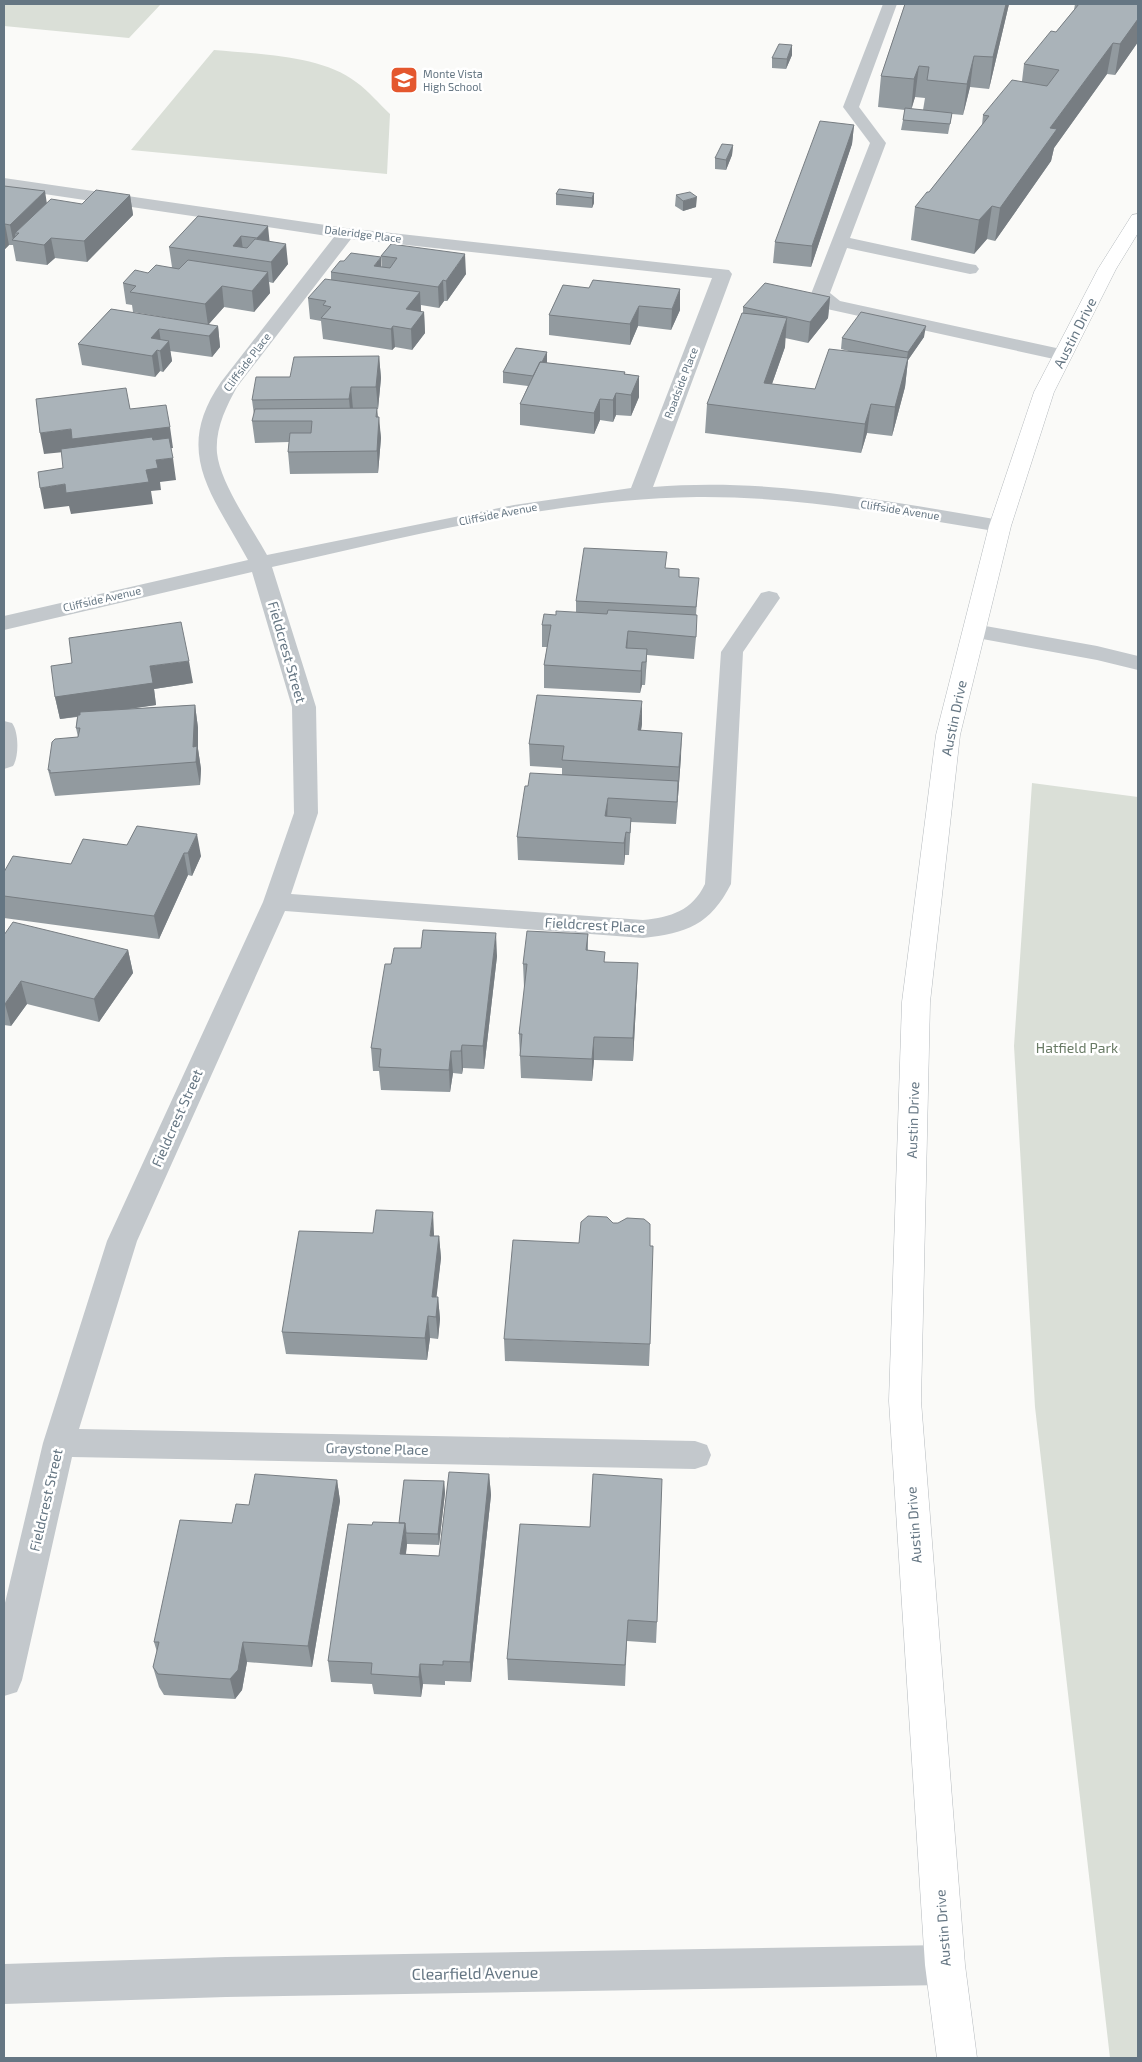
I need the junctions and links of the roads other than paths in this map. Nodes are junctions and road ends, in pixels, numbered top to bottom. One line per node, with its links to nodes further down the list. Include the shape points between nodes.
1 (890, 4): 5 (street, via 851,107 878,144)
2 (4, 183): 4 (street, Daleridge Place)
3 (1138, 219): 8 (main road, Austin Drive, via 1107,269)
4 (346, 233): 7 (street, Daleridge Place); 11 (street, Cliffside Place, via 228,386 209,431 207,452 212,475)
5 (840, 241): 6 (street); 8 (street, via 820,294 834,305)
6 (970, 269)
7 (723, 274): 9 (street, Roadside Place)
8 (1064, 355): 10 (main road, Austin Drive, via 1044,392)
9 (640, 493): 10 (street, Cliffside Avenue, via 745,492 812,497); 11 (street, Cliffside Avenue, via 512,510)
10 (1000, 526): 14 (main road, Austin Drive)
11 (260, 562): 13 (street, Cliffside Avenue); 18 (street, Fieldcrest Street, via 304,707 306,813)
12 (769, 598): 18 (street, Fieldcrest Place, via 732,652 718,884 703,910 666,927 643,929)
13 (4, 623)
14 (974, 631): 15 (street); 22 (main road, Austin Drive, via 948,735 916,1002 905,1401)
15 (1138, 663)
16 (4, 728): 17 (street)
17 (4, 761)
18 (276, 902): 19 (street, Fieldcrest Street, via 122,1241)
19 (60, 1443): 20 (street, Graystone Place); 21 (street, Fieldcrest Street)
20 (695, 1455)
21 (4, 1680)
22 (946, 1965): 23 (street, Clearfield Avenue, via 226,1977); 24 (main road, Austin Drive)
23 (4, 1984)
24 (957, 2058)

